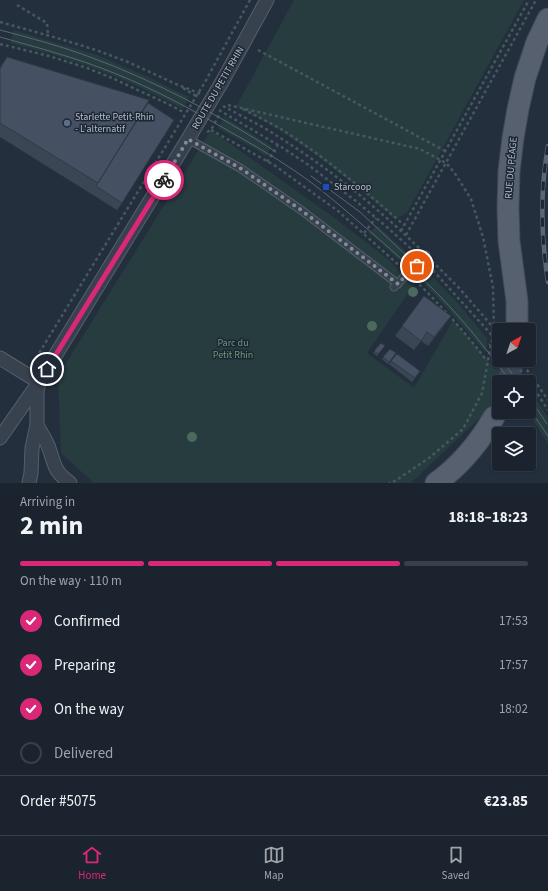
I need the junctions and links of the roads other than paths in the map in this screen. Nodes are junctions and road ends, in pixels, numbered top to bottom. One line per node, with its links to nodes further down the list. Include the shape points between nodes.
1 (267, 0): 3 (street, ROUTE DU PETIT RHIN)
2 (548, 19): 5 (main road, RUE DU PÉAGE, via 525,78 516,116 509,171 509,241)
3 (188, 139): 4 (lane, via 240,168 301,210 396,286); 7 (street, ROUTE DU PETIT RHIN)
4 (424, 257)
5 (517, 321)
6 (0, 358): 7 (street)
7 (40, 382): 9 (street, ROUTE DU PETIT RHIN, via 37,391); 10 (street)
8 (493, 419): 13 (main road, via 465,458)
9 (37, 425): 11 (street, ROUTE DU PETIT RHIN); 12 (street, ROUTE DU PETIT RHIN, via 49,448 54,467)
10 (0, 438)
11 (29, 483)
12 (70, 483)
13 (436, 483)

